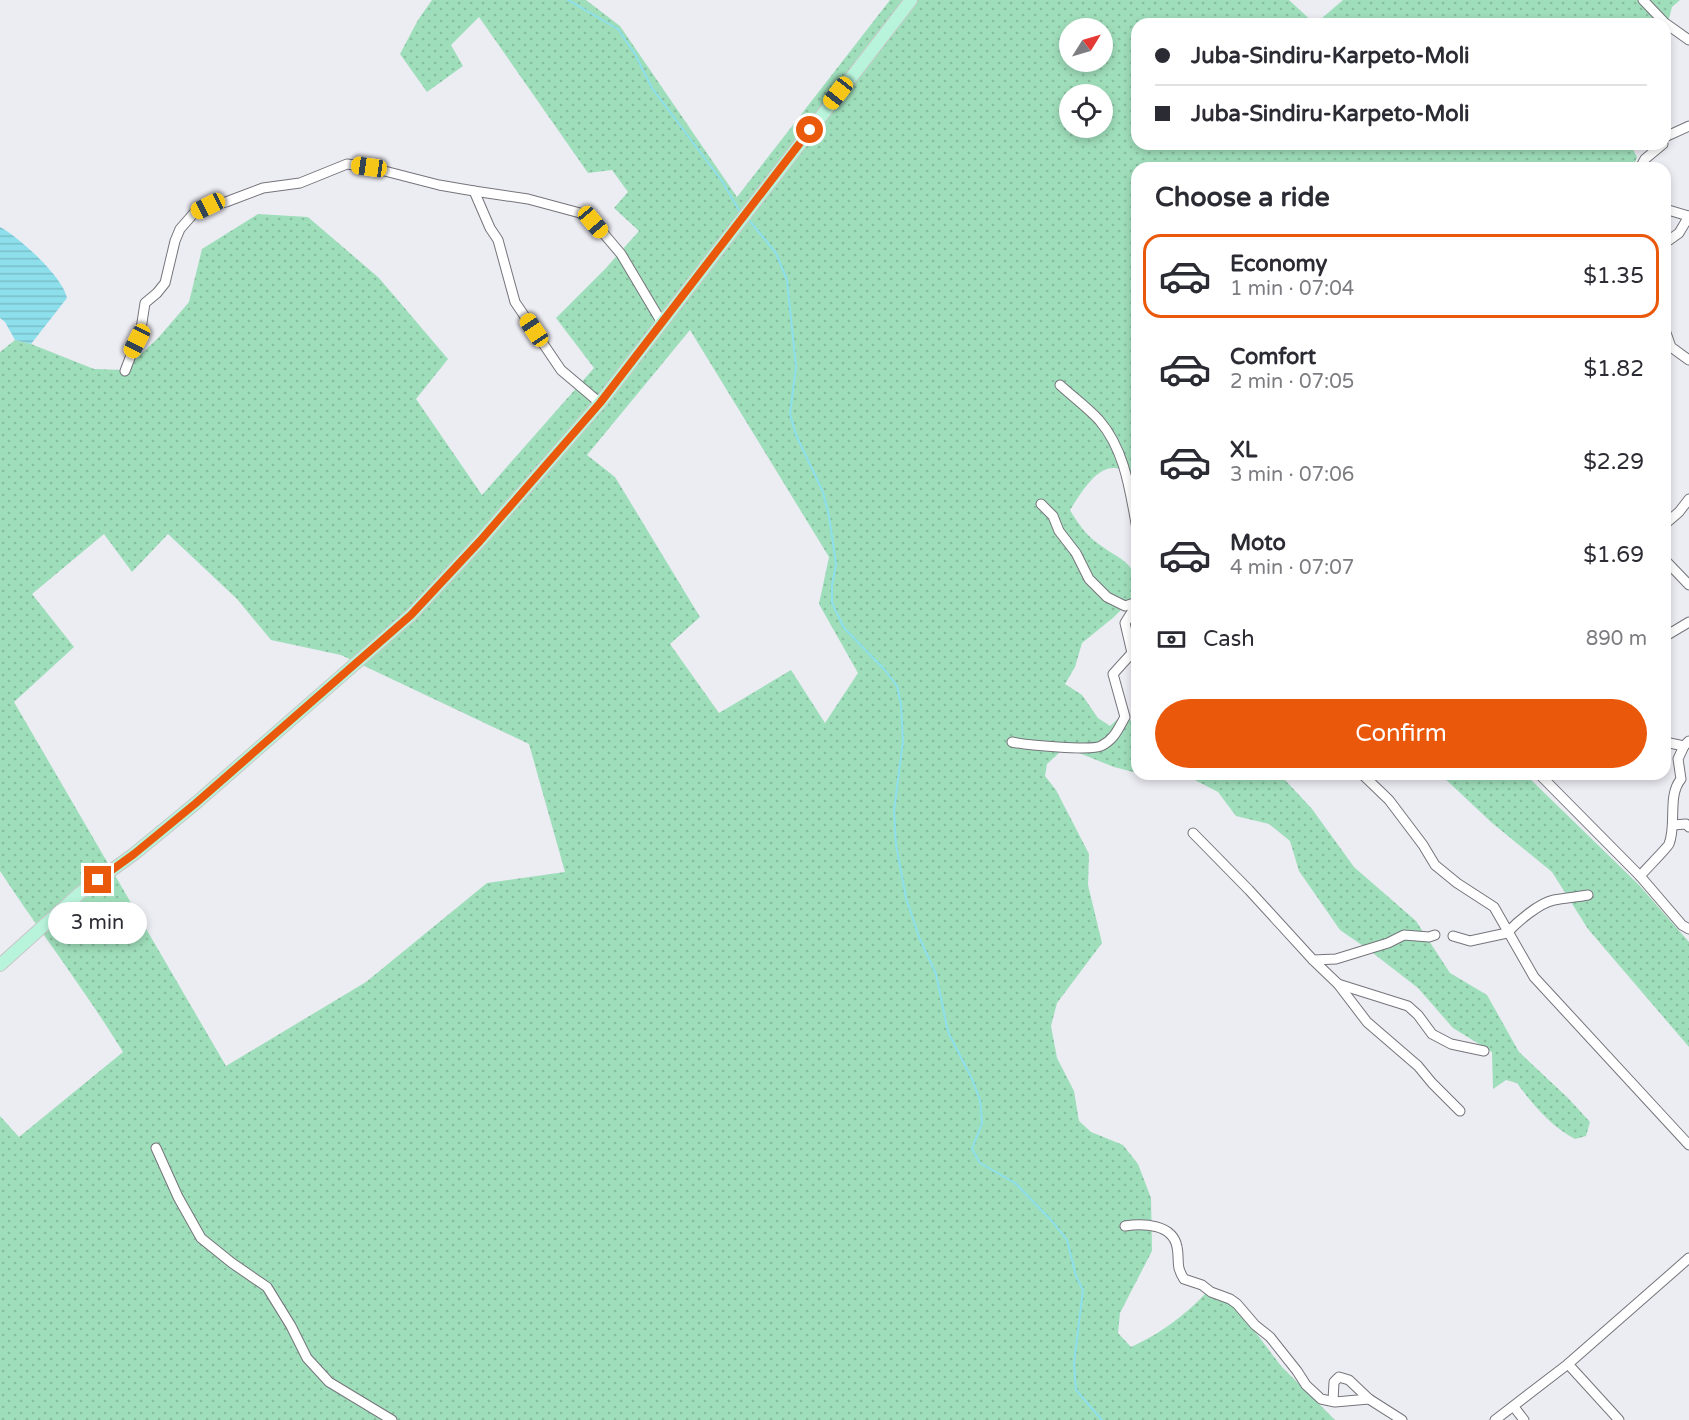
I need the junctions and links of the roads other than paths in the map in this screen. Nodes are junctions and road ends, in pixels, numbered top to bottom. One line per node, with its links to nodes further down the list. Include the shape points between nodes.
1 (911, 0): 14 (main road)
2 (1643, 0): 3 (street)
3 (1660, 18)
4 (1671, 27): 5 (street)
5 (1689, 40)
6 (1689, 126): 7 (street)
7 (1671, 136)
8 (1654, 150): 9 (street)
9 (1643, 162)
10 (474, 191): 14 (street, via 528,199 580,213 593,222 621,254); 17 (street, via 347,164 300,183 263,188 194,213 177,234 165,283 145,303 141,329); 19 (street, via 498,240 514,302 561,370)
11 (1671, 211): 12 (street)
12 (1688, 216): 13 (street)
13 (1671, 239)
14 (662, 323): 19 (main road)
15 (1671, 348): 16 (street)
16 (1689, 360)
17 (124, 371)
18 (1060, 385): 20 (street, via 1100,421 1122,459)
19 (600, 403): 47 (main road, via 411,615 196,803 80,893)
20 (1131, 491)
21 (1689, 499): 23 (street)
22 (1041, 504): 26 (street, via 1053,516 1089,579 1107,597 1125,606)
23 (1671, 519)
24 (1671, 566): 25 (street)
25 (1689, 585)
26 (1131, 604)
27 (1131, 613): 30 (street, via 1125,623)
28 (1689, 622): 29 (street)
29 (1671, 633)
30 (1131, 649)
31 (1131, 654): 32 (street, via 1113,674 1125,717 1114,737 1099,747 1037,747)
32 (1012, 742)
33 (1671, 743): 34 (street)
34 (1686, 744): 37 (street, via 1678,759 1680,778 1675,786)
35 (1368, 780): 43 (street, via 1389,800 1435,865 1494,907)
36 (1545, 780): 40 (street)
37 (1673, 825): 38 (street); 40 (street, via 1669,846)
38 (1689, 827)
39 (1193, 833): 46 (street)
40 (1640, 876): 42 (street)
41 (1588, 895): 43 (street, via 1541,904)
42 (1689, 929)
43 (1508, 933): 45 (street, via 1470,941); 51 (street, via 1534,977)
44 (1435, 935): 46 (street, via 1404,935 1336,959)
45 (1453, 936)
46 (1313, 960): 48 (street)
47 (0, 965)
48 (1338, 984): 49 (street, via 1408,1006 1432,1034 1450,1044); 50 (street, via 1367,1022 1418,1066)
49 (1484, 1051)
50 (1460, 1111)
51 (1689, 1145)
52 (156, 1148): 59 (street, via 201,1238 267,1287 308,1358 329,1382)
53 (1125, 1226): 57 (street, via 1157,1226 1165,1232 1177,1245 1177,1266 1184,1279 1237,1304 1270,1336 1310,1390 1321,1399)
54 (1689, 1258): 55 (street)
55 (1568, 1364): 58 (street); 63 (street)
56 (1369, 1399): 57 (street); 57 (street, via 1350,1380 1339,1377 1334,1382); 60 (street)
57 (1333, 1401)
58 (1514, 1407): 61 (street); 62 (street)
59 (392, 1420)
60 (1402, 1420)
61 (1495, 1420)
62 (1524, 1420)
63 (1619, 1420)

